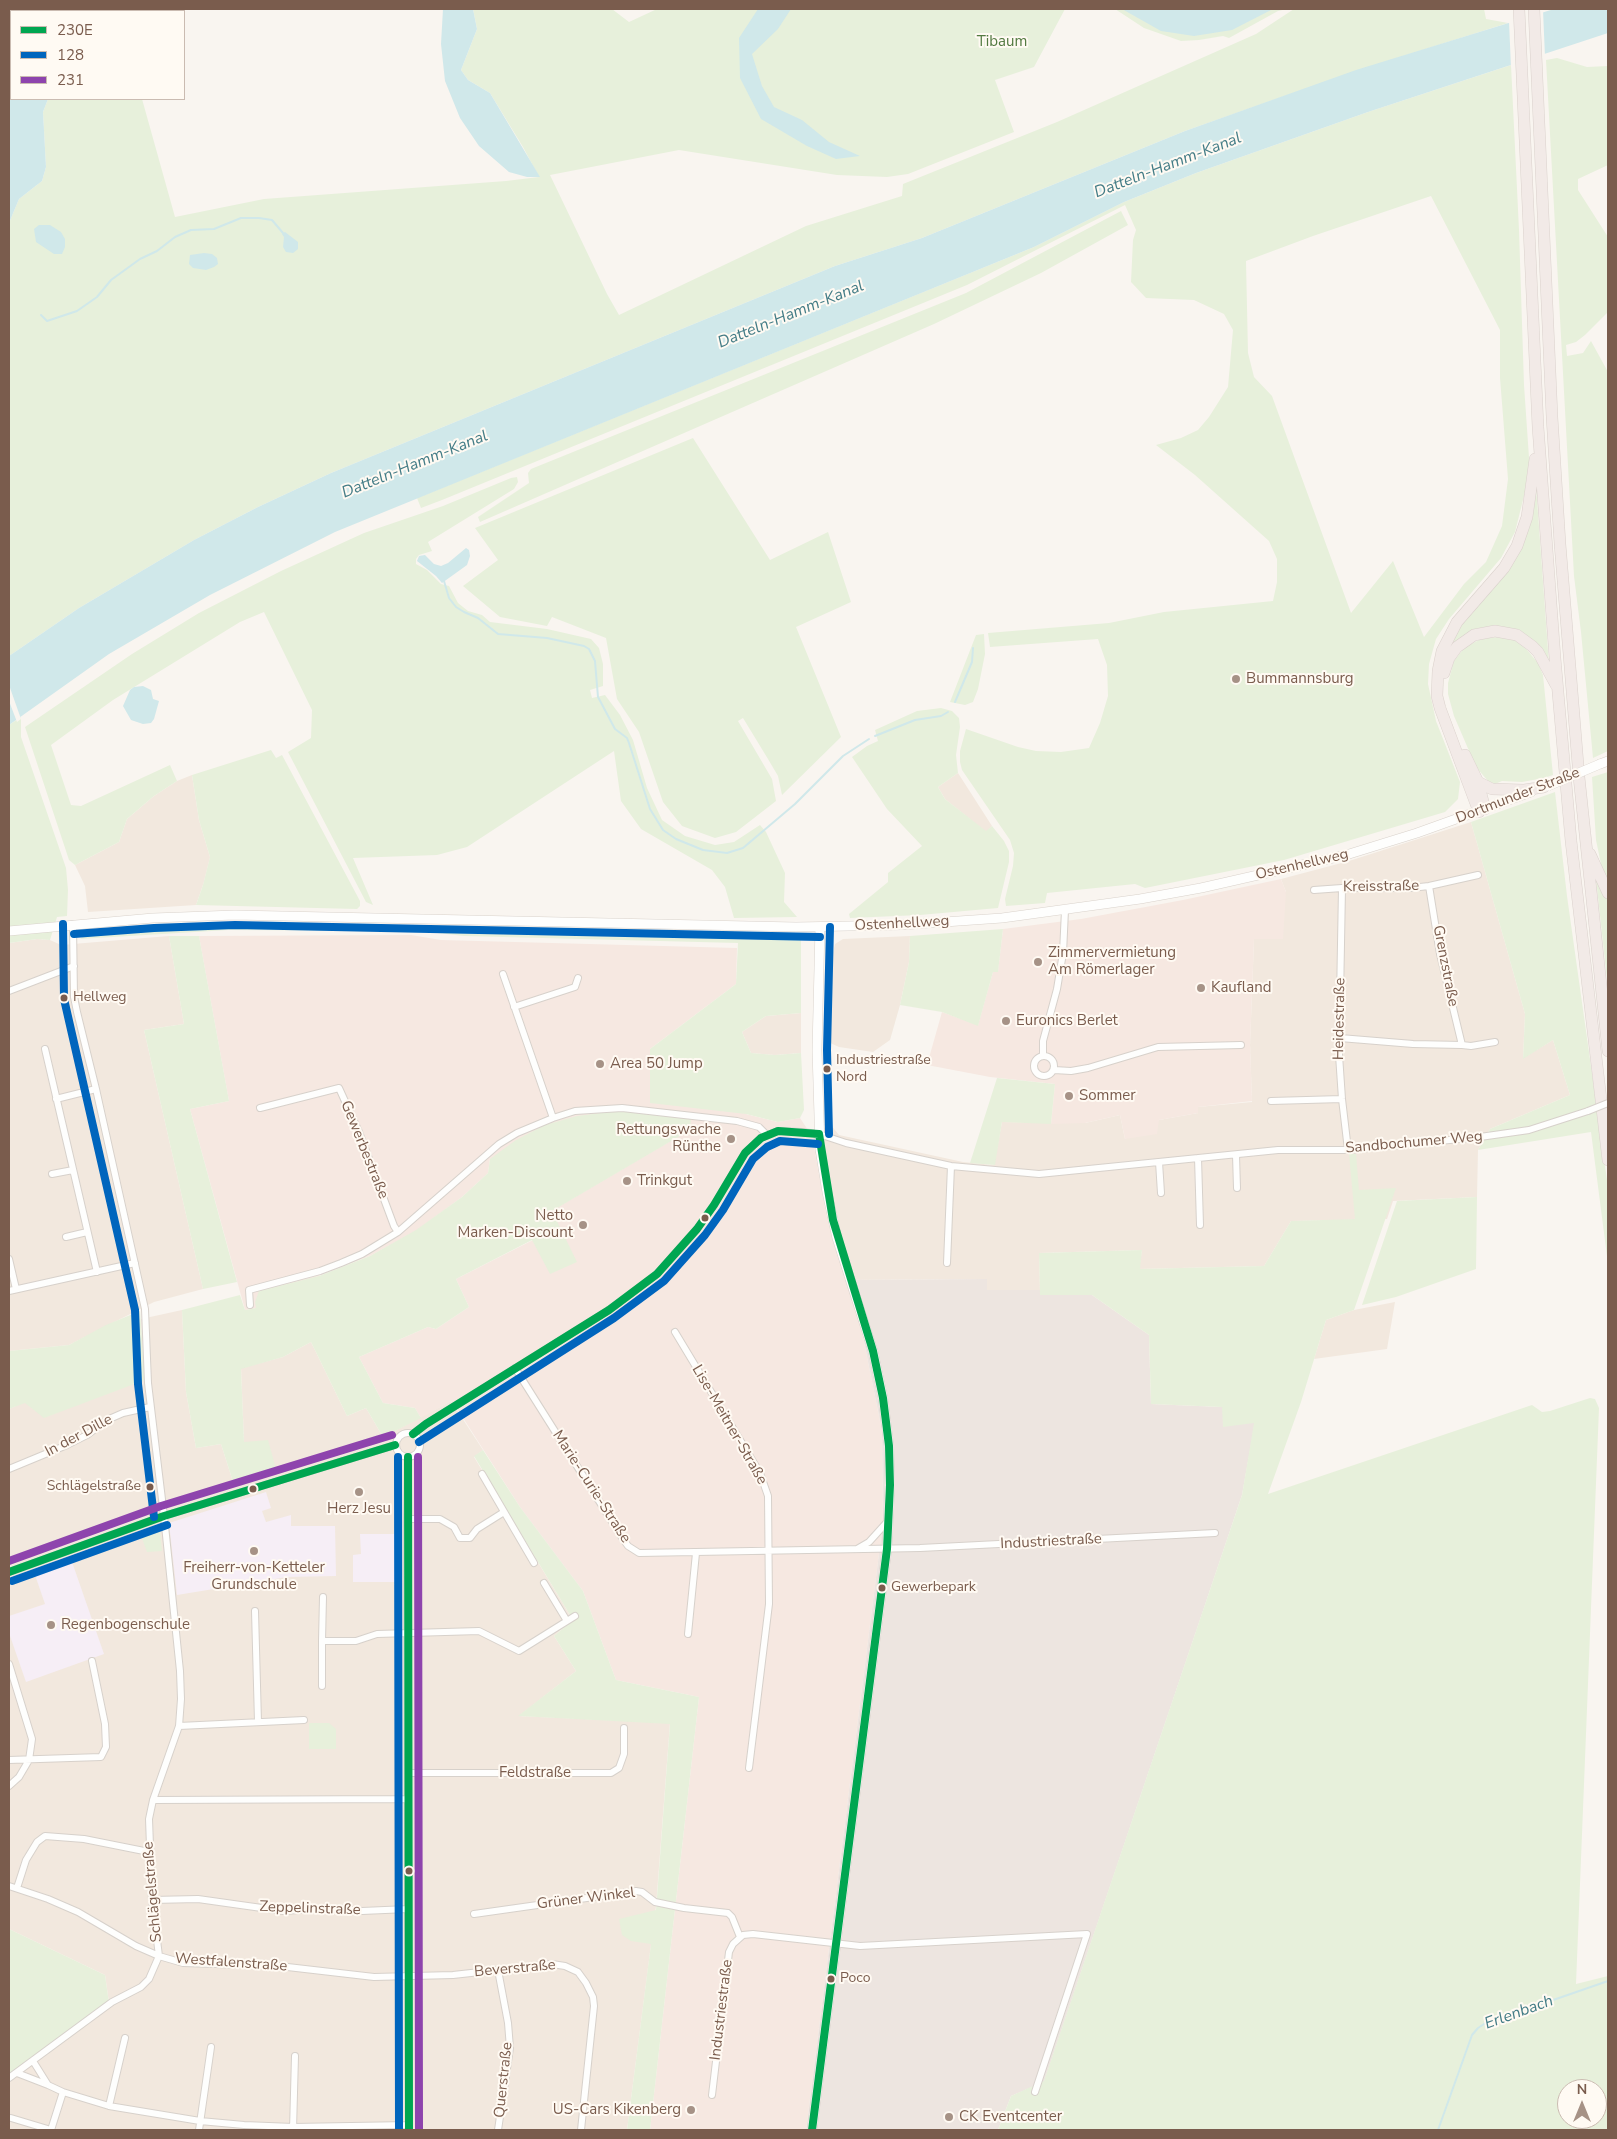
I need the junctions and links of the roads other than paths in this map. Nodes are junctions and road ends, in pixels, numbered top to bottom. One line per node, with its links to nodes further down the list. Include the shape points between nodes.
1 (1518, 9): 3 (highway)
2 (1534, 9): 10 (highway, via 1558,502)
3 (1538, 427): 4 (highway); 8 (highway, via 1527,517 1517,546 1504,568 1457,622 1442,651 1438,671 1440,708)
4 (1558, 688): 6 (highway, via 1538,652 1516,635 1483,632 1457,647 1445,668 1443,694 1450,720); 45 (highway, via 1578,905)
5 (1604, 763): 7 (main road, Dortmunder Straße, bridge)
6 (1478, 782): 7 (highway, via 1500,791); 8 (highway)
7 (1546, 786): 8 (main road, Dortmunder Straße)
8 (1482, 811): 9 (main road, Dortmunder Straße)
9 (1426, 830): 16 (main road, Ostenhellweg, via 1346,855 1261,874 1140,899)
10 (1586, 845): 15 (highway); 30 (highway)
11 (1478, 875): 12 (street, Kreisstraße)
12 (1429, 886): 13 (street, Kreisstraße); 28 (street, Grenzstraße, via 1440,954)
13 (1342, 888): 14 (street, Kreisstraße); 25 (street, Heidestraße)
14 (1314, 890)
15 (1608, 893)
16 (1065, 910): 18 (main road, Ostenhellweg, via 942,923); 31 (street, via 1062,962)
17 (73, 924): 18 (main road, Ostenhellweg, via 235,915); 19 (main road, Ostenhellweg); 20 (street, Schlägelstraße)
18 (820, 927): 40 (main road)
19 (9, 931)
20 (74, 966): 23 (street); 33 (street, Schlägelstraße, via 76,1012)
21 (503, 974): 24 (street)
22 (578, 978): 24 (street, via 575,987)
23 (9, 991)
24 (514, 1007): 39 (street)
25 (1340, 1038): 28 (street); 35 (street, Heidestraße)
26 (1495, 1042): 28 (street)
27 (1242, 1045): 32 (street, via 1158,1047 1088,1068)
28 (1462, 1045)
29 (45, 1049): 34 (street)
30 (1608, 1051)
31 (1043, 1055): 32 (street, via 1052,1058); 32 (street, via 1034,1061 1036,1072 1043,1076)
32 (1054, 1070)
33 (96, 1089): 34 (street); 57 (street, Schlägelstraße)
34 (56, 1099): 48 (street)
35 (1342, 1099): 36 (street); 42 (street, Heidestraße)
36 (1271, 1102)
37 (1608, 1103): 42 (street, Sandbochumer Weg, bridge, via 1553,1124 1519,1132)
38 (260, 1108): 54 (street, Gewerbestraße, via 339,1088)
39 (553, 1118): 41 (street, via 575,1111 622,1108 737,1121 759,1128); 54 (street, via 499,1144)
40 (819, 1134): 41 (street, Sandbochumer Weg, via 789,1131); 47 (street, Sandbochumer Weg); 73 (main road, via 833,1220 873,1351 883,1398 889,1446)
41 (767, 1135): 63 (street, via 752,1145 701,1223 657,1274 609,1310)
42 (1348, 1150): 43 (street, Sandbochumer Weg)
43 (1236, 1154): 44 (street, Sandbochumer Weg); 50 (street)
44 (1198, 1158): 46 (street, Sandbochumer Weg); 52 (street)
45 (1608, 1160)
46 (1159, 1162): 47 (street, Sandbochumer Weg, via 1038,1174); 51 (street)
47 (951, 1166): 58 (street)
48 (73, 1170): 49 (street); 53 (street)
49 (52, 1174)
50 (1237, 1188)
51 (1160, 1193)
52 (1200, 1225)
53 (87, 1232): 55 (street); 59 (street)
54 (398, 1232): 61 (street, via 362,1254 320,1271 249,1290)
55 (66, 1237)
56 (9, 1259): 60 (street)
57 (135, 1263): 59 (street); 64 (street, Schlägelstraße, via 145,1309)
58 (947, 1263)
59 (97, 1272): 60 (street)
60 (12, 1290)
61 (250, 1305)
62 (675, 1332): 77 (street, Lise-Meitner-Straße, via 764,1483 769,1508)
63 (515, 1368): 65 (street); 78 (street, Marie-Curie-Straße, via 628,1546 646,1554)
64 (150, 1408): 68 (street, In der Dille, via 123,1413 67,1445); 71 (street, Schlägelstraße)
65 (414, 1434): 66 (street, via 400,1435); 67 (street, via 420,1448 415,1455)
66 (395, 1445): 67 (street, via 399,1454); 71 (street)
67 (408, 1457): 72 (street)
68 (9, 1469)
69 (482, 1474): 70 (street)
70 (504, 1512): 72 (street, via 477,1528 470,1538 460,1538 454,1528 440,1520); 79 (street)
71 (164, 1516): 80 (street); 94 (street, Schlägelstraße, via 180,1670)
72 (407, 1519): 86 (street)
73 (889, 1520): 75 (main road); 76 (street, via 869,1542)
74 (1215, 1533): 75 (street, Industriestraße)
75 (887, 1549): 76 (street, Marie-Curie-Straße); 110 (main road)
76 (856, 1550): 77 (street, Marie-Curie-Straße)
77 (770, 1552): 78 (street, Marie-Curie-Straße); 98 (street, Lise-Meitner-Straße, via 769,1604)
78 (696, 1553): 87 (street)
79 (534, 1563)
80 (9, 1572)
81 (544, 1583): 85 (street)
82 (323, 1597): 88 (street)
83 (255, 1611): 93 (street)
84 (575, 1616): 85 (street)
85 (567, 1621): 86 (street, via 520,1651 479,1632)
86 (407, 1634): 88 (street, via 377,1634 356,1641); 99 (street)
87 (688, 1634)
88 (322, 1641): 91 (street)
89 (92, 1661): 97 (street, via 105,1724 104,1753 96,1758)
90 (9, 1664): 97 (street, via 32,1732)
91 (322, 1686)
92 (304, 1720): 93 (street)
93 (258, 1722): 94 (street)
94 (179, 1726): 102 (street, Schlägelstraße)
95 (624, 1728): 99 (street, Feldstraße, via 624,1754 619,1768 611,1773)
96 (9, 1760): 97 (street)
97 (29, 1760): 100 (street)
98 (750, 1768)
99 (408, 1773): 101 (street)
100 (9, 1786)
101 (407, 1799): 102 (street); 107 (street)
102 (153, 1800): 103 (street, Schlägelstraße, via 149,1819)
103 (149, 1852): 105 (street, via 84,1839 45,1836 37,1842 26,1860); 106 (street, Schlägelstraße)
104 (9, 1886): 105 (street, Westfalenstraße)
105 (17, 1888): 111 (street, Westfalenstraße, via 78,1912)
106 (152, 1900): 107 (street, Zeppelinstraße, via 198,1899 282,1911); 111 (street, Schlägelstraße)
107 (408, 1909): 113 (street)
108 (474, 1914): 109 (street, Grüner Winkel, via 636,1891 655,1902 728,1914)
109 (740, 1937): 110 (street, via 753,1934); 123 (street, Industriestraße, via 729,1952)
110 (836, 1944): 122 (street, via 874,1946 1087,1934); 133 (main road)
111 (158, 1956): 113 (street, Westfalenstraße, via 183,1963 279,1966 352,1976); 117 (street, Schlägelstraße, via 149,1979 141,1987 112,2002)
112 (498, 1970): 113 (street, Beverstraße); 131 (street, Querstraße, via 510,2048); 132 (street, Beverstraße, via 559,1964 578,1972 586,1983 593,1997 594,2018)
113 (408, 1977): 127 (street)
114 (125, 2038): 124 (street)
115 (211, 2047): 126 (street)
116 (295, 2056): 128 (street)
117 (33, 2061): 118 (street, Schlägelstraße); 120 (street)
118 (17, 2072): 119 (street, Schlägelstraße); 120 (street)
119 (9, 2078)
120 (48, 2086): 121 (street)
121 (63, 2092): 124 (street); 129 (street)
122 (1035, 2092)
123 (712, 2095)
124 (109, 2106): 126 (street)
125 (11, 2118): 129 (street)
126 (200, 2121): 128 (street); 130 (street)
127 (409, 2128): 128 (street)
128 (293, 2129)
129 (51, 2130)
130 (199, 2130)
131 (498, 2130)
132 (581, 2130)
133 (812, 2130)

